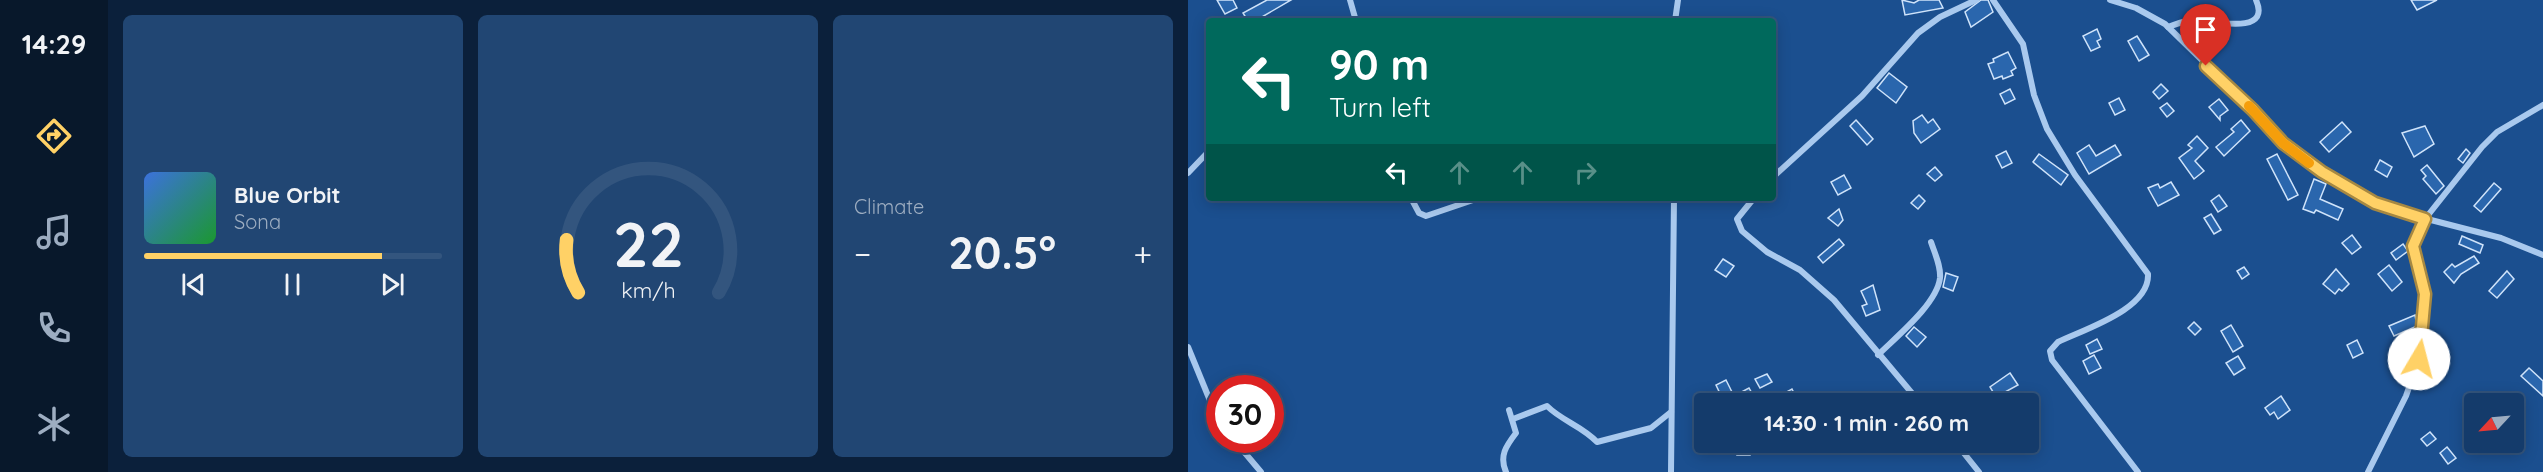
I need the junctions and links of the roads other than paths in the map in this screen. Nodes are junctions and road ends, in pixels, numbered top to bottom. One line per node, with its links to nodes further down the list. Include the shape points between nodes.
1 (1350, 0): 7 (street)
2 (1678, 0): 8 (street)
3 (1976, 0): 13 (street, via 1940,17 1918,33 1862,96)
4 (1993, 0): 34 (street, via 2023,44 2034,95 2047,129 2148,274 2145,291 2132,306 2058,342 2050,351 2052,360)
5 (2110, 0): 9 (street, via 2148,14)
6 (2256, 0): 9 (street, via 2257,16 2245,24 2188,20)
7 (1355, 18)
8 (1676, 18)
9 (2168, 27): 18 (street, via 2297,155 2375,203)
10 (2543, 105): 18 (street, via 2496,132)
11 (1206, 154): 12 (street)
12 (1188, 173)
13 (1776, 174)
14 (1413, 201): 15 (street, via 1419,213 1426,216)
15 (1470, 201)
16 (1674, 201): 26 (street)
17 (1751, 201): 22 (street, via 1739,214 1739,226 1767,252 1800,270 1827,294)
18 (2425, 219): 20 (street, via 2501,238); 35 (street, via 2413,246 2425,294 2419,359 2406,396)
19 (1931, 242): 22 (street, via 1939,263 1939,285 1914,320)
20 (2543, 255)
21 (1188, 346): 23 (street)
22 (1878, 354): 24 (street)
23 (1206, 390)
24 (1912, 393)
25 (1509, 410): 27 (street)
26 (1671, 412): 27 (street, via 1651,428 1597,442 1580,426 1547,406); 32 (street)
27 (1513, 419): 31 (street, via 1516,433 1504,448 1502,463)
28 (1245, 453): 30 (street)
29 (1964, 453): 33 (street)
30 (1261, 472)
31 (1506, 472)
32 (1671, 472)
33 (1979, 472)
34 (2138, 472)
35 (2368, 472)

